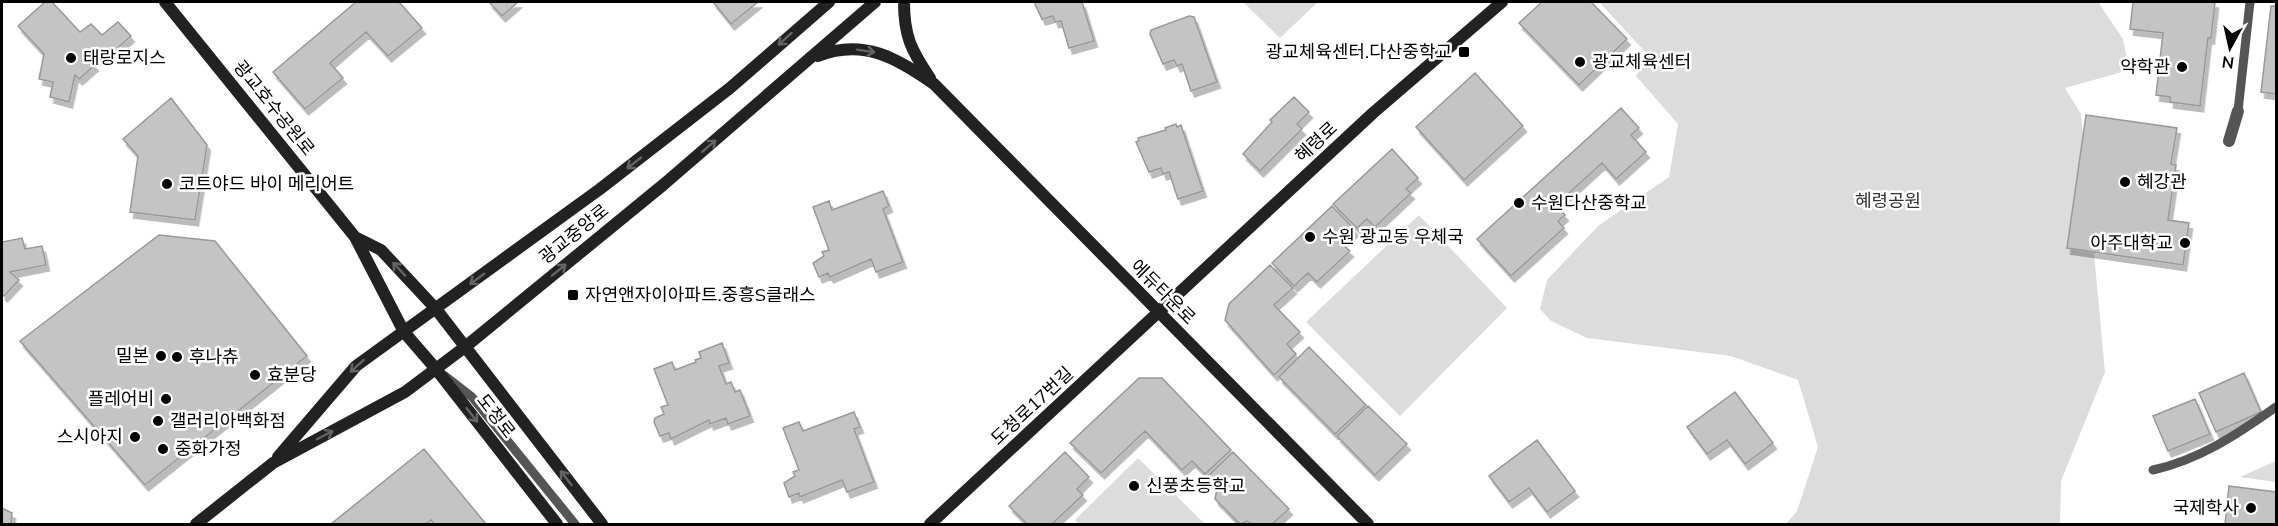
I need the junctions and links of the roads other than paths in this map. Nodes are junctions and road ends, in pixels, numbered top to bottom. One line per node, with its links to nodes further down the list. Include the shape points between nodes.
1 (165, 2): 11 (main road, 광교호수공원로)
2 (829, 2): 12 (main road, 광교중앙로, one-way to 12, via 730,88)
3 (875, 2): 7 (main road, 광교중앙로)
4 (904, 2): 8 (main road, via 904,27 912,52)
5 (1502, 2): 13 (main road, 혜령로, via 1372,114)
6 (2250, 2): 9 (lane)
7 (810, 58): 8 (main road, one-way to 8, via 838,48 871,51 900,60); 15 (main road, 광교중앙로, one-way to 7)
8 (934, 84): 13 (main road, 에듀타운로)
9 (2238, 111): 10 (street)
10 (2229, 141)
11 (355, 237): 12 (main road, 광교호수공원로, one-way to 11, via 381,250); 14 (main road, 광교호수공원로)
12 (436, 309): 14 (main road, 광교중앙로); 15 (main road, 광교호수공원로)
13 (1159, 314): 24 (main road, 도청로17번길); 25 (main road, 에듀타운로)
14 (404, 332): 16 (main road, 도청로); 18 (main road, 광교중앙로, one-way to 18, via 356,366)
15 (465, 347): 16 (main road, 광교중앙로); 23 (main road, 광교호수공원로, one-way to 15)
16 (436, 369): 18 (main road, 광교중앙로, one-way to 16, via 405,392); 21 (main road, 도청로, one-way to 21); 22 (lane, via 472,397)
17 (2277, 407): 19 (lane, via 2181,464)
18 (273, 463): 20 (main road, 광교중앙로)
19 (2153, 470)
20 (196, 525)
21 (557, 525)
22 (576, 525)
23 (602, 525)
24 (930, 525)
25 (1368, 525)

